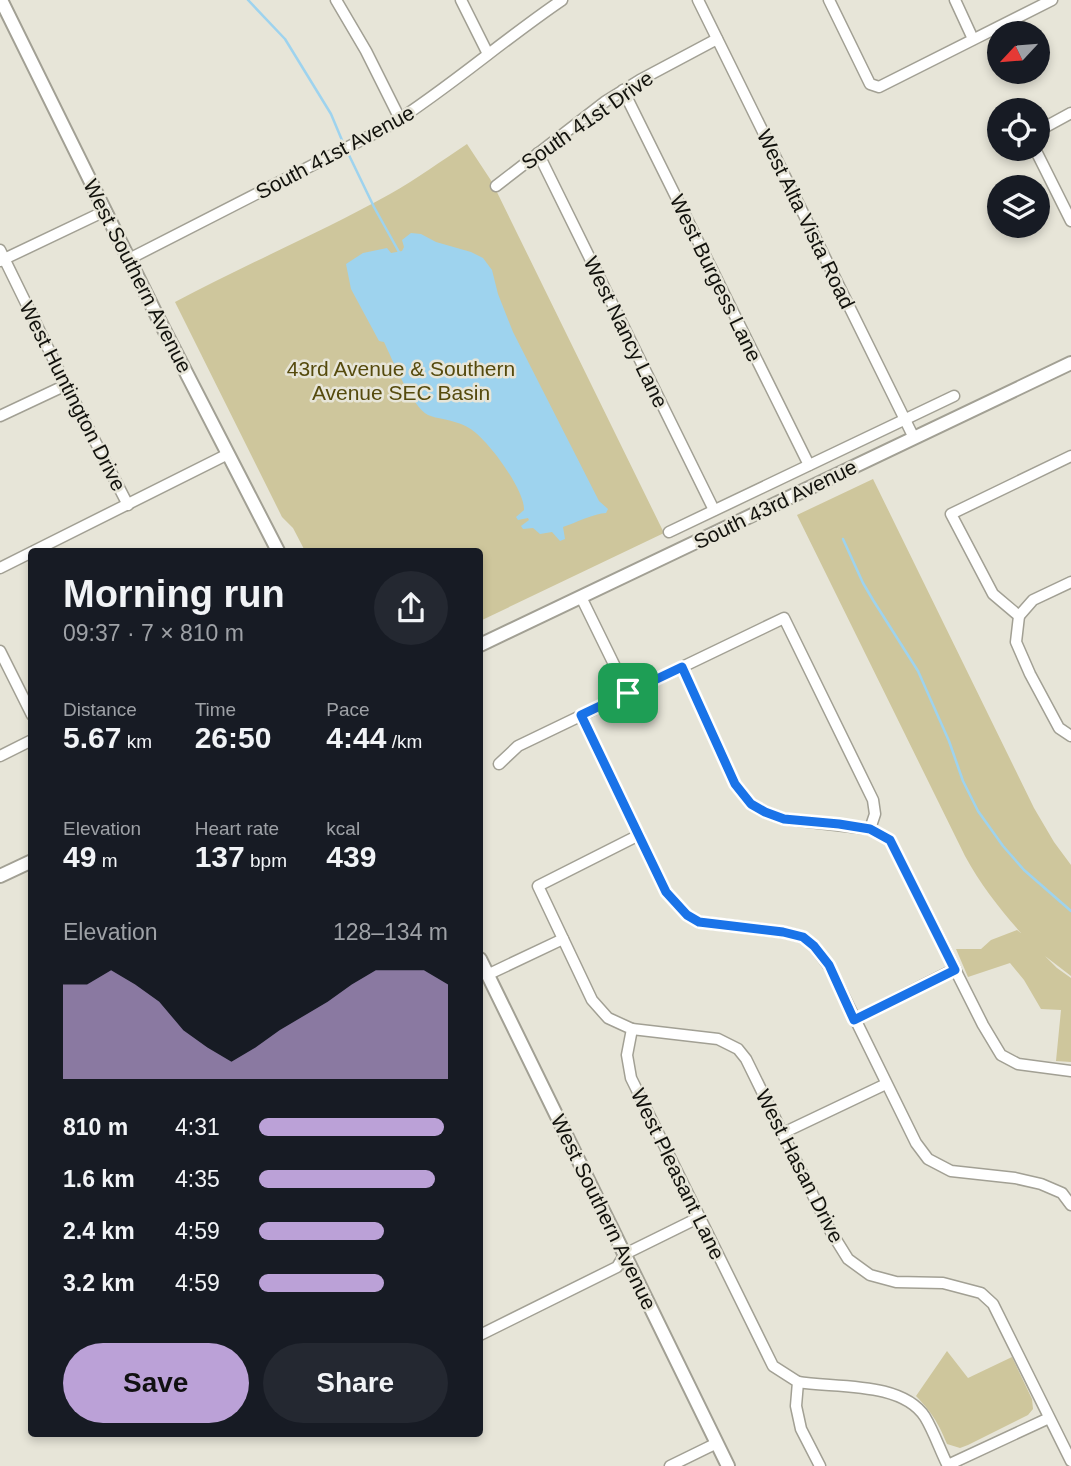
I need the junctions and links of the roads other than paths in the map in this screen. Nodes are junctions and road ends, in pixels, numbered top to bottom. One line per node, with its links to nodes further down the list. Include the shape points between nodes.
1 (1, 0): 19 (main road, West Southern Avenue)
2 (336, 0): 14 (street)
3 (461, 0): 11 (street)
4 (562, 0): 11 (street, South 41st Avenue)
5 (698, 0): 9 (street, West Alta Vista Road)
6 (829, 0): 10 (street, via 870,84 879,87)
7 (955, 0): 10 (street)
8 (1052, 0): 10 (street)
9 (718, 39): 12 (street, South 41st Drive); 27 (street, West Alta Vista Road)
10 (973, 39)
11 (488, 54): 14 (street, South 41st Avenue)
12 (623, 90): 16 (street, South 41st Drive); 31 (street, West Burgess Lane)
13 (1071, 113): 15 (street)
14 (400, 119): 22 (street, South 41st Avenue)
15 (1050, 124)
16 (538, 153): 18 (street, South 41st Drive); 33 (street, West Nancy Lane)
17 (1041, 161): 20 (street)
18 (496, 186)
19 (105, 211): 21 (street); 22 (main road, West Southern Avenue)
20 (1071, 221)
21 (2, 257): 24 (street, West Huntington Drive)
22 (129, 259): 29 (main road, West Southern Avenue)
23 (1071, 363): 28 (main road, South 43rd Avenue)
24 (66, 385): 26 (street); 32 (street, West Huntington Drive)
25 (954, 396): 27 (street, South 43rd Avenue)
26 (0, 416)
27 (905, 419): 28 (street, West Alta Vista Road); 31 (street, South 43rd Avenue)
28 (914, 438): 40 (main road, South 43rd Avenue)
29 (228, 454): 32 (street); 36 (main road, West Southern Avenue)
30 (1071, 456): 41 (street, via 951,514 993,594)
31 (809, 465): 33 (street, South 43rd Avenue)
32 (128, 505): 35 (street)
33 (714, 510): 34 (street, South 43rd Avenue)
34 (669, 532)
35 (41, 548)
36 (276, 548)
37 (28, 554): 38 (street)
38 (0, 568)
39 (1071, 582): 41 (street, via 1033,600)
40 (581, 597): 42 (main road, South 43rd Avenue); 45 (street)
41 (1019, 616): 48 (street, via 1016,642 1059,728)
42 (483, 644)
43 (0, 651): 46 (street)
44 (682, 667): 45 (street); 52 (street, via 735,784 751,804 784,819); 52 (street, via 784,618 873,800)
45 (628, 693): 47 (street)
46 (28, 707)
47 (581, 715): 51 (street, via 518,746); 53 (street)
48 (1071, 736)
49 (28, 742): 50 (street)
50 (0, 756)
51 (499, 764)
52 (870, 829): 58 (street, via 890,840)
53 (639, 835): 56 (street, via 538,886); 60 (street, via 666,892 687,915 699,922 783,932 803,937 814,946 829,965)
54 (28, 863): 55 (main road)
55 (0, 876)
56 (563, 939): 59 (street); 61 (street, via 592,1000 608,1018)
57 (483, 966): 59 (main road, West Southern Avenue)
58 (955, 970): 60 (street); 62 (street, via 1000,1055 1018,1064)
59 (487, 975): 67 (main road, West Southern Avenue)
60 (854, 1020): 63 (street)
61 (632, 1029): 64 (street, West Hasan Drive, via 719,1039 738,1049); 66 (street, West Pleasant Lane, via 627,1055 631,1078)
62 (1071, 1071)
63 (886, 1084): 64 (street); 65 (street, via 928,1159 951,1171 1041,1184 1062,1193)
64 (783, 1133): 70 (street, West Hasan Drive, via 848,1259 870,1275 896,1282 943,1283 981,1293 993,1304)
65 (1071, 1205)
66 (700, 1217): 67 (street); 69 (street, West Pleasant Lane, via 773,1366)
67 (625, 1254): 68 (street, via 617,1267); 71 (main road, West Southern Avenue)
68 (483, 1334)
69 (798, 1382): 75 (street, via 796,1406 801,1429); 76 (street, via 863,1387 916,1407)
70 (1049, 1418): 72 (street); 76 (street)
71 (717, 1443): 73 (street); 74 (main road, West Southern Avenue)
72 (1071, 1461)
73 (670, 1466)
74 (728, 1466)
75 (820, 1466)
76 (948, 1466)

